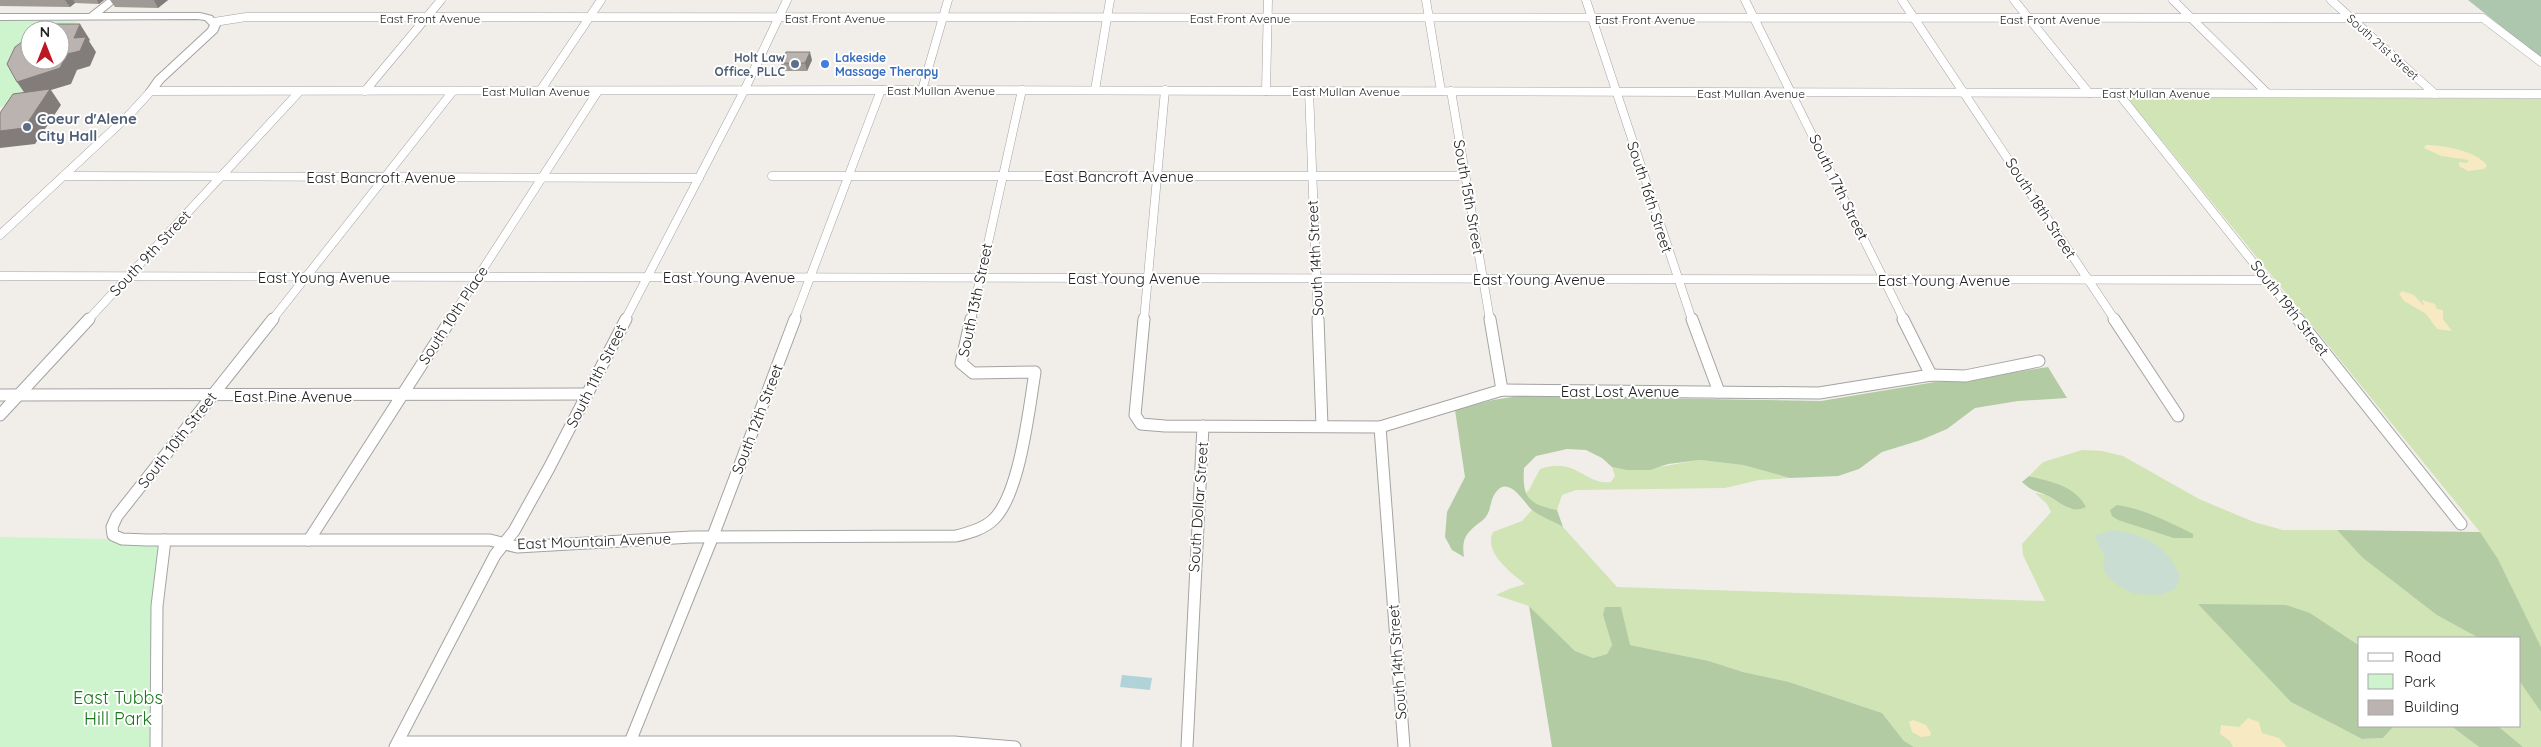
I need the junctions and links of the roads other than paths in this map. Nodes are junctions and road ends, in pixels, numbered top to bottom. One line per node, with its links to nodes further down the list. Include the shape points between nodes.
1 (113, 0): 17 (street)
2 (441, 0): 18 (street)
3 (601, 0): 16 (street)
4 (787, 0): 19 (street, South 11th Street)
5 (948, 0): 20 (street)
6 (1110, 0): 21 (street)
7 (1268, 0): 22 (street)
8 (1426, 0): 23 (street, South 15th Street)
9 (1586, 0): 24 (street, South 16th Street)
10 (1746, 0): 25 (street, South 17th Street)
11 (1902, 0): 26 (street, South 18th Street)
12 (2014, 0): 27 (street)
13 (2173, 0): 28 (street)
14 (2331, 0): 29 (street, South 21st Street)
15 (0, 17): 17 (street, East Front Avenue)
16 (588, 17): 18 (street, East Front Avenue); 19 (street, East Front Avenue); 41 (street)
17 (90, 18): 30 (street, East Front Avenue, via 200,16)
18 (425, 18): 30 (street, East Front Avenue, via 246,17); 39 (street)
19 (778, 18): 20 (street, East Front Avenue); 43 (street, South 11th Street)
20 (942, 18): 21 (street, East Front Avenue); 33 (street)
21 (1107, 18): 22 (street, East Front Avenue); 35 (street)
22 (1268, 18): 23 (street, East Front Avenue); 44 (street)
23 (1429, 19): 24 (street, East Front Avenue); 46 (street, South 15th Street)
24 (1592, 19): 25 (street, East Front Avenue); 48 (street, South 16th Street)
25 (1755, 19): 26 (street, East Front Avenue); 47 (street, South 17th Street)
26 (1916, 19): 27 (street, East Front Avenue); 49 (street, South 18th Street)
27 (2030, 19): 28 (street, East Front Avenue); 50 (street)
28 (2193, 19): 29 (street, East Front Avenue); 52 (street)
29 (2352, 19): 31 (street, East Front Avenue, via 2483,18); 53 (street, South 21st Street)
30 (214, 22): 37 (street, via 213,30)
31 (2541, 62)
32 (881, 90): 33 (street, East Mullan Avenue); 43 (street, East Mullan Avenue); 57 (street, South 12th Street)
33 (922, 90): 34 (street, East Mullan Avenue)
34 (1022, 90): 35 (street, East Mullan Avenue); 58 (street, South 13th Street)
35 (1095, 90): 36 (street, East Mullan Avenue)
36 (1164, 90): 44 (street, East Mullan Avenue); 59 (street, South Dollar Street)
37 (151, 91): 38 (street, East Mullan Avenue); 55 (street, via 129,116)
38 (300, 91): 39 (street, East Mullan Avenue); 62 (street, South 9th Street)
39 (365, 91): 40 (street, East Mullan Avenue)
40 (453, 91): 41 (street, East Mullan Avenue); 64 (street, South 10th Street)
41 (540, 91): 42 (street, East Mullan Avenue)
42 (598, 91): 43 (street, East Mullan Avenue); 63 (street, South 10th Place)
43 (744, 91): 65 (street, South 11th Street)
44 (1266, 91): 45 (street, East Mullan Avenue)
45 (1309, 91): 46 (street, East Mullan Avenue); 60 (street, South 14th Street)
46 (1446, 91): 48 (street, East Mullan Avenue); 61 (street, South 15th Street)
47 (1792, 92): 48 (street, East Mullan Avenue); 49 (street, East Mullan Avenue); 78 (street, South 17th Street)
48 (1617, 93): 77 (street, South 16th Street)
49 (1966, 93): 50 (street, East Mullan Avenue); 79 (street, South 18th Street)
50 (2089, 93): 51 (street, East Mullan Avenue)
51 (2118, 93): 52 (street, East Mullan Avenue); 80 (street, South 19th Street)
52 (2267, 93): 53 (street, East Mullan Avenue)
53 (2435, 94): 54 (street, East Mullan Avenue)
54 (2541, 94)
55 (64, 176): 62 (street, East Bancroft Avenue); 66 (street)
56 (772, 176): 57 (street, East Bancroft Avenue)
57 (849, 176): 58 (street, East Bancroft Avenue); 72 (street, South 12th Street)
58 (1004, 176): 59 (street, East Bancroft Avenue); 73 (street, South 13th Street)
59 (1156, 176): 60 (street, East Bancroft Avenue); 74 (street, South Dollar Street)
60 (1311, 176): 61 (street, East Bancroft Avenue); 75 (street, South 14th Street)
61 (1465, 176): 76 (street, South 15th Street)
62 (220, 177): 64 (street, East Bancroft Avenue); 68 (street, South 9th Street)
63 (543, 177): 64 (street, East Bancroft Avenue); 65 (street, East Bancroft Avenue); 70 (street, South 10th Place)
64 (385, 178): 69 (street, South 10th Street)
65 (699, 178): 71 (street, South 11th Street)
66 (0, 235)
67 (0, 276): 68 (street, East Young Avenue)
68 (127, 277): 69 (street, East Young Avenue); 87 (street, South 9th Street)
69 (306, 277): 70 (street, East Young Avenue); 88 (street, South 10th Street)
70 (478, 277): 71 (street, East Young Avenue); 89 (street, South 10th Place)
71 (648, 277): 72 (street, East Young Avenue); 85 (street, South 11th Street)
72 (811, 278): 73 (street, East Young Avenue); 98 (street, South 12th Street)
73 (979, 278): 74 (street, East Young Avenue); 95 (street, South 13th Street, via 961,363 972,373 1035,372 1010,491 1000,513)
74 (1147, 278): 75 (street, East Young Avenue); 92 (street, South Dollar Street, via 1135,415 1141,424)
75 (1316, 278): 76 (street, East Young Avenue); 93 (street, South 14th Street)
76 (1483, 279): 77 (street, East Young Avenue); 83 (street, South 15th Street)
77 (1677, 279): 78 (street, East Young Avenue); 84 (street, South 16th Street)
78 (1884, 279): 79 (street, East Young Avenue); 82 (street, South 17th Street)
79 (2088, 280): 80 (street, East Young Avenue); 91 (street, South 18th Street)
80 (2268, 280): 96 (street, South 19th Street)
81 (2039, 361): 82 (street, East Lost Avenue, via 1965,376)
82 (1931, 375): 84 (street, East Lost Avenue, via 1819,393)
83 (1502, 390): 84 (street, East Lost Avenue); 94 (street, East Lost Avenue)
84 (1719, 392)
85 (587, 394): 89 (street, East Pine Avenue); 101 (street, South 11th Street)
86 (0, 395): 87 (street, East Pine Avenue)
87 (18, 395): 88 (street, East Pine Avenue); 90 (street, South 9th Street)
88 (212, 396): 89 (street, East Pine Avenue); 97 (street, South 10th Street, via 117,516)
89 (400, 396): 100 (street, South 10th Place)
90 (0, 415)
91 (2178, 416)
92 (1203, 426): 93 (street, East Lost Avenue); 107 (street, South Dollar Street)
93 (1322, 426): 94 (street, East Lost Avenue)
94 (1380, 427): 108 (street, South 14th Street)
95 (988, 524): 98 (street, East Mountain Avenue, via 956,536)
96 (2461, 524)
97 (112, 533): 99 (street, East Mountain Avenue, via 122,539)
98 (713, 536): 101 (street, East Mountain Avenue, via 517,547); 103 (street, South 12th Street)
99 (165, 540): 100 (street, East Mountain Avenue); 105 (street, via 157,606)
100 (309, 540): 101 (street, East Mountain Avenue, via 490,540)
101 (504, 544): 102 (street, South 11th Street, via 495,555)
102 (397, 744): 103 (street)
103 (629, 744): 104 (street)
104 (953, 745): 106 (street)
105 (156, 747)
106 (1015, 747)
107 (1187, 747)
108 (1404, 747)

